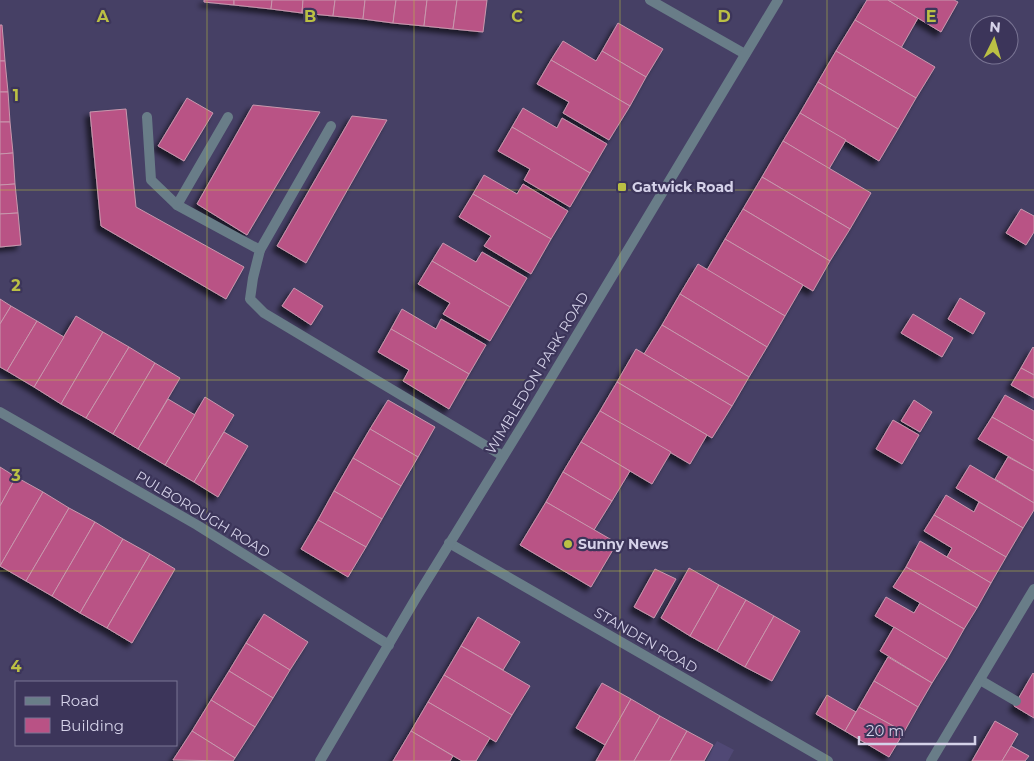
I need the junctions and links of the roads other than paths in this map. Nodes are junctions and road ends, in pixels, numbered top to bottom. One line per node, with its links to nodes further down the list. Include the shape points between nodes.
1 (650, 0): 3 (street)
2 (778, 0): 3 (street, WIMBLEDON PARK ROAD)
3 (745, 54): 10 (street, WIMBLEDON PARK ROAD)
4 (147, 117): 7 (street, via 151,180)
5 (228, 117): 7 (street)
6 (331, 126): 8 (street)
7 (177, 204): 8 (street)
8 (260, 250): 10 (street, via 250,299 264,313)
9 (0, 412): 13 (street, PULBOROUGH ROAD, via 197,525)
10 (503, 456): 11 (street, WIMBLEDON PARK ROAD)
11 (449, 543): 13 (street, WIMBLEDON PARK ROAD); 17 (street, STANDEN ROAD)
12 (1034, 589): 14 (street)
13 (389, 645): 16 (street, WIMBLEDON PARK ROAD)
14 (980, 680): 15 (street); 18 (street)
15 (1016, 701)
16 (320, 761)
17 (828, 761)
18 (931, 761)

